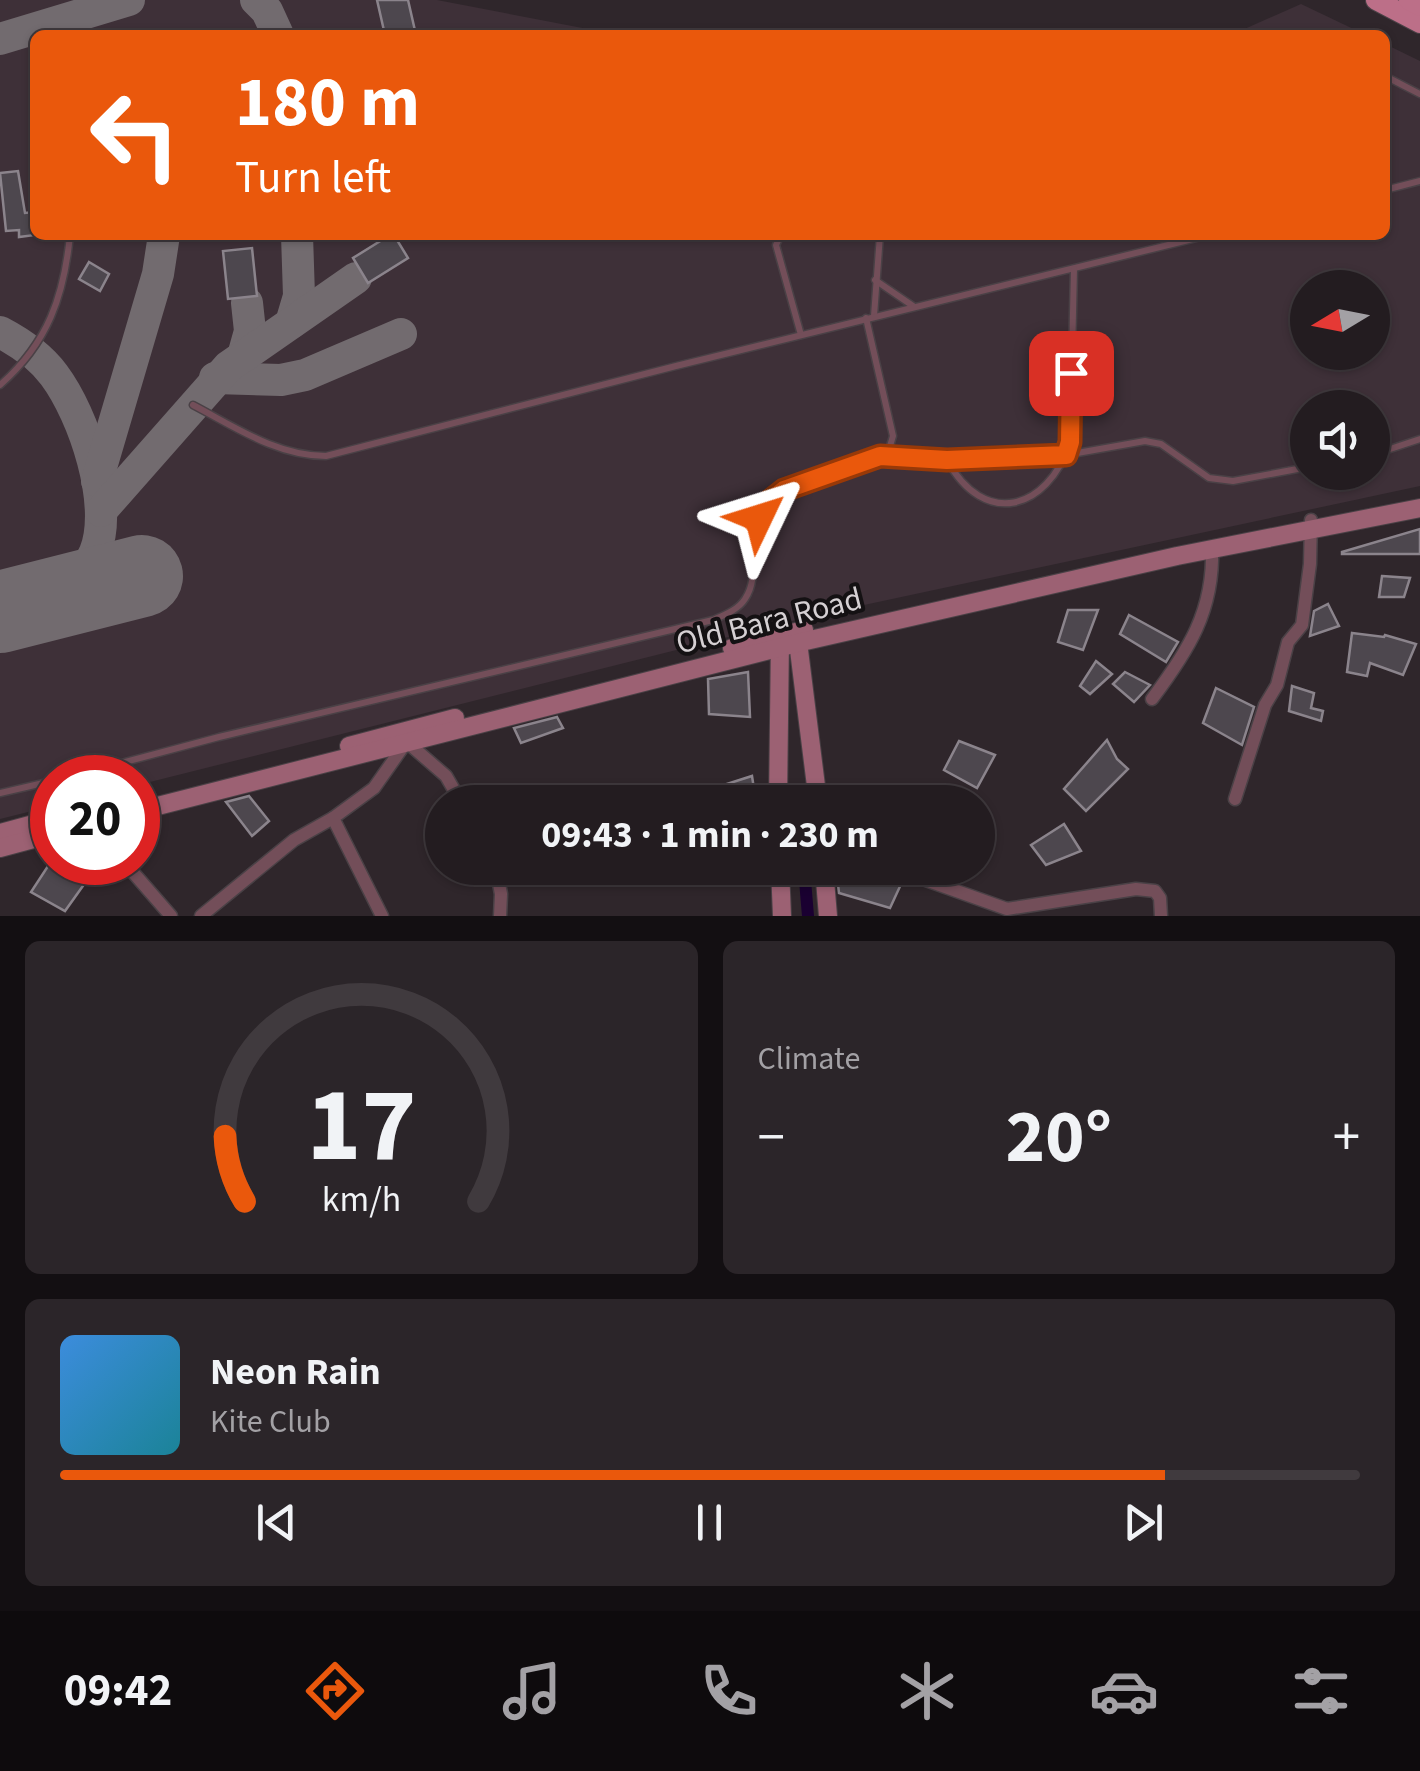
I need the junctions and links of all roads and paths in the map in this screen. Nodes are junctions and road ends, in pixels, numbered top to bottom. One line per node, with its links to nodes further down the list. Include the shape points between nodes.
1 (1376, 0): 4 (main road)
2 (1410, 0): 3 (main road)
3 (1420, 6)
4 (1420, 23)
5 (1390, 79): 6 (lane)
6 (1420, 94)
7 (1420, 182): 8 (lane)
8 (1390, 189)
9 (70, 240): 18 (lane, via 56,306 19,368)
10 (778, 240): 17 (lane)
11 (879, 240): 14 (lane)
12 (1189, 240): 13 (lane)
13 (1074, 269): 15 (lane); 22 (lane)
14 (875, 280): 15 (lane); 16 (lane)
15 (914, 307): 16 (lane)
16 (870, 317): 17 (lane); 23 (lane, via 894,436)
17 (800, 335): 19 (lane, via 326,456 270,445)
18 (0, 384)
19 (193, 405)
20 (1420, 439): 21 (lane)
21 (1390, 449)
22 (1066, 455): 24 (lane); 24 (lane, via 1044,485 1011,505 995,505 957,479); 25 (lane, via 1145,441 1161,444 1209,478 1233,481)
23 (880, 456): 24 (lane); 36 (lane, via 770,501 752,534 746,599 713,620)
24 (947, 460)
25 (1290, 470)
26 (1420, 498): 28 (main road)
27 (1420, 508): 28 (main road, Old Bara Road)
28 (1311, 525): 29 (main road, Old Bara Road); 30 (main road); 43 (street, via 1302,624 1288,642)
29 (1212, 550): 30 (main road, Old Bara Road); 31 (street, via 1207,607)
30 (788, 640): 32 (main road, Old Bara Road); 34 (main road); 35 (main road)
31 (1152, 699)
32 (510, 710): 33 (main road, Old Bara Road); 42 (main road)
33 (406, 744): 37 (street); 42 (main road, Old Bara Road); 44 (street, via 374,788)
34 (812, 748): 35 (main road); 39 (main road)
35 (778, 750): 38 (main road)
36 (151, 755)
37 (452, 785)
38 (778, 785)
39 (816, 785)
40 (30, 786): 41 (lane)
41 (0, 793)
42 (162, 798)
43 (1235, 799)
44 (333, 818): 55 (street, via 294,840); 56 (street)
45 (30, 826): 46 (main road)
46 (0, 833)
47 (30, 840): 48 (main road)
48 (0, 848)
49 (144, 885): 54 (street)
50 (499, 885): 57 (street)
51 (781, 885): 58 (main road)
52 (825, 885): 59 (main road)
53 (941, 885): 60 (street, via 1007,908 1156,890)
54 (171, 916)
55 (201, 916)
56 (382, 916)
57 (500, 916)
58 (782, 916)
59 (828, 916)
60 (1162, 916)

